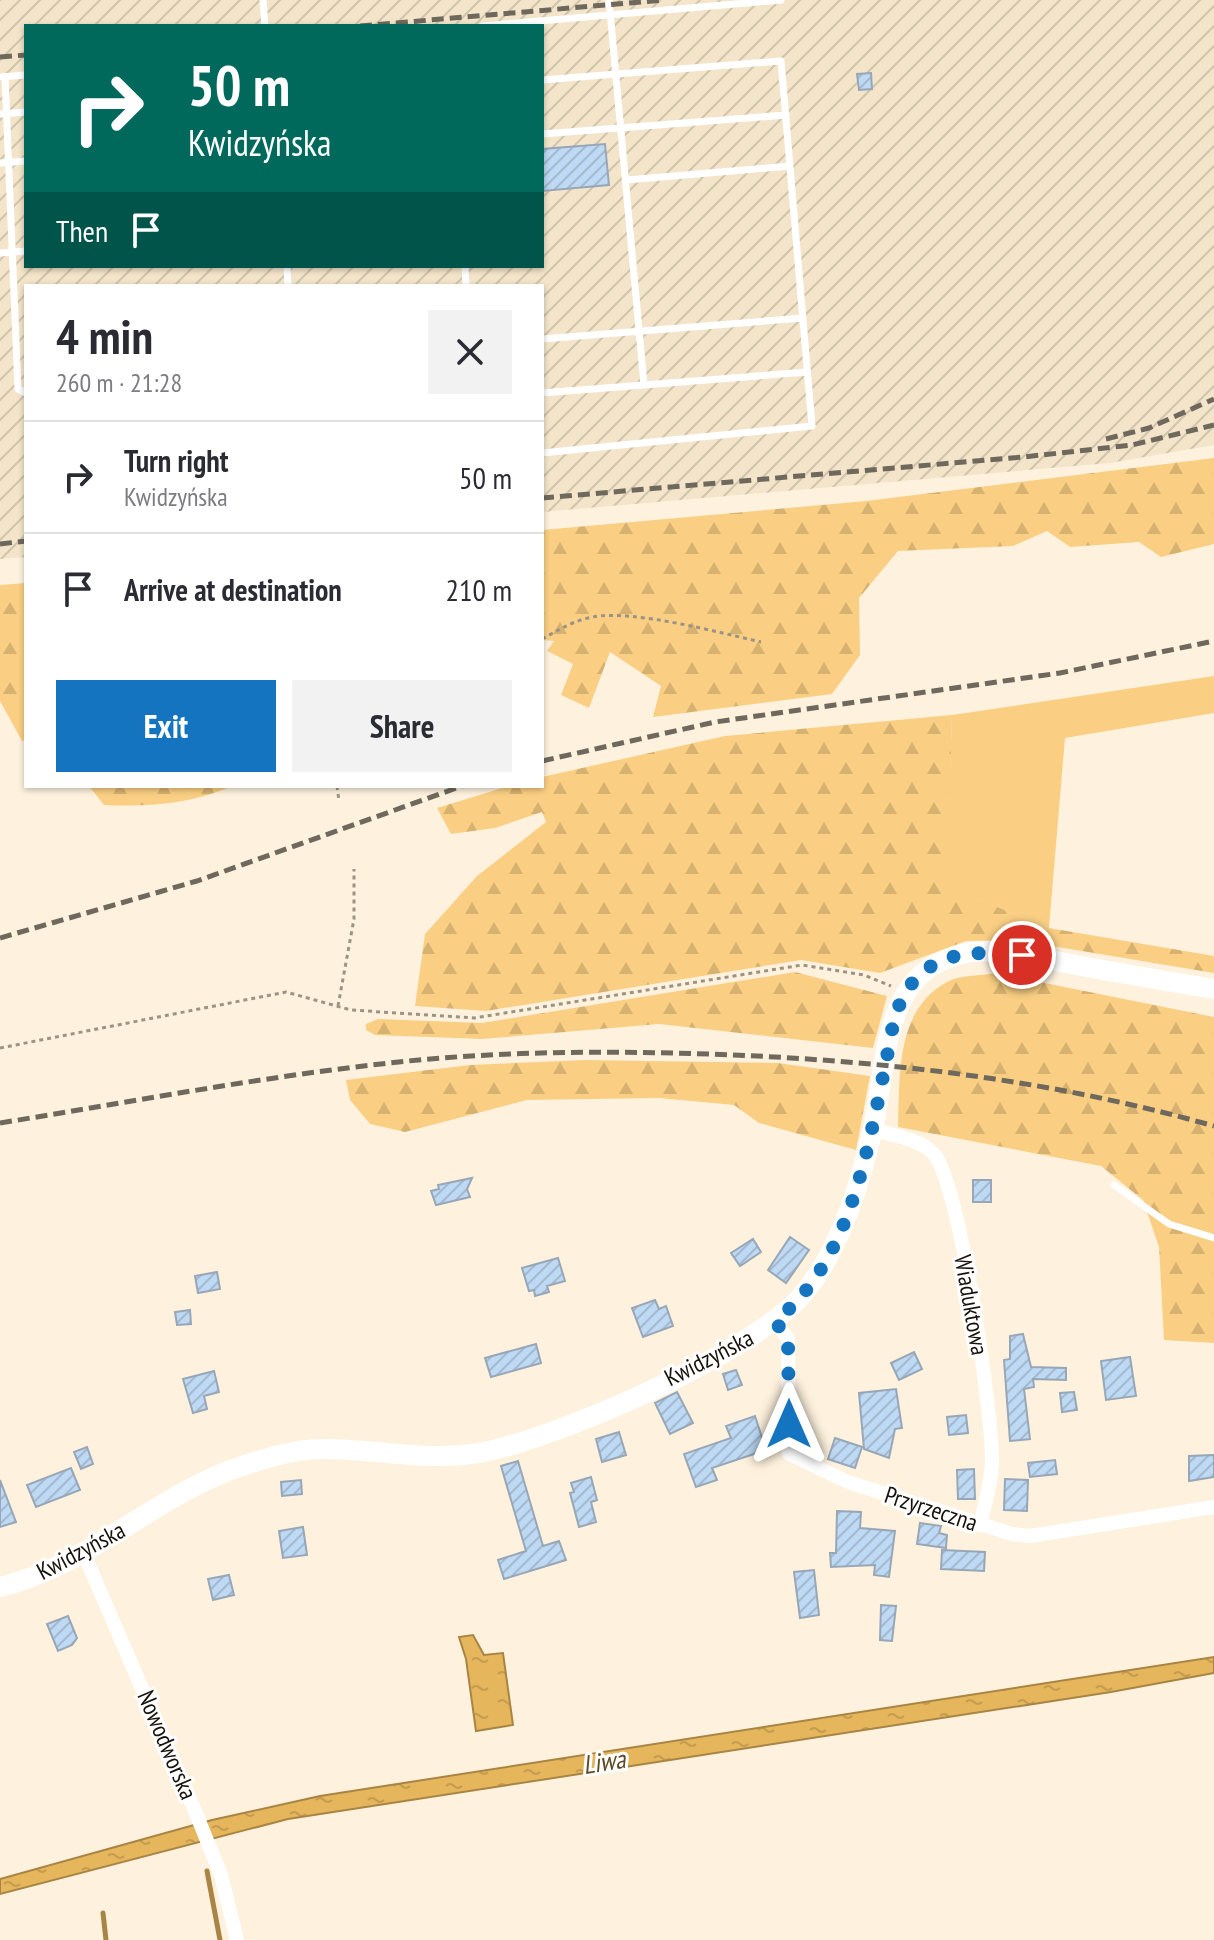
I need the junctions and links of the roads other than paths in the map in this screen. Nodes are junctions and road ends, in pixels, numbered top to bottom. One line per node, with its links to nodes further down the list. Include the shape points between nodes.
1 (263, 0): 5 (lane)
2 (609, 0): 4 (lane)
3 (781, 0): 4 (lane)
4 (611, 14): 6 (lane); 7 (lane)
5 (265, 24)
6 (504, 24)
7 (618, 74): 10 (lane); 13 (lane, via 781,61); 14 (lane)
8 (24, 75): 9 (lane)
9 (2, 77): 12 (lane)
10 (544, 80)
11 (24, 112): 12 (lane)
12 (3, 114): 17 (lane)
13 (786, 115): 14 (lane); 18 (lane)
14 (622, 128): 15 (lane); 19 (lane)
15 (544, 134)
16 (24, 161): 17 (lane)
17 (4, 162): 21 (lane)
18 (790, 166): 19 (lane); 23 (lane)
19 (627, 180): 24 (lane)
20 (24, 251): 21 (lane)
21 (12, 252): 22 (lane); 27 (lane)
22 (0, 253)
23 (803, 318): 24 (lane); 26 (lane)
24 (639, 331): 25 (lane); 28 (lane)
25 (544, 339)
26 (807, 372): 28 (lane); 30 (lane, via 812,426)
27 (22, 381)
28 (644, 385): 29 (lane)
29 (544, 393)
30 (544, 453)
31 (1214, 989): 32 (street, Kwidzyńska, via 1022,955 975,951 934,964 906,992 895,1017)
32 (872, 1129): 35 (street, Kwidzyńska, via 846,1215 826,1259 806,1291); 37 (street, Wiaduktowa, via 928,1149 939,1161 947,1187 970,1290 990,1430 989,1486)
33 (1114, 1185): 34 (lane, via 1169,1224)
34 (1214, 1238)
35 (775, 1321): 37 (street, Przyrzeczna, via 788,1339 789,1454 848,1482); 38 (street, Kwidzyńska, via 659,1384 541,1437 473,1454 428,1457 322,1449 275,1456 204,1481)
36 (1214, 1507): 37 (street, Przyrzeczna, via 1030,1536)
37 (980, 1525)
38 (84, 1554): 39 (street, Kwidzyńska); 40 (street, Nowodworska, via 195,1811 225,1887)
39 (0, 1587)
40 (237, 1940)

